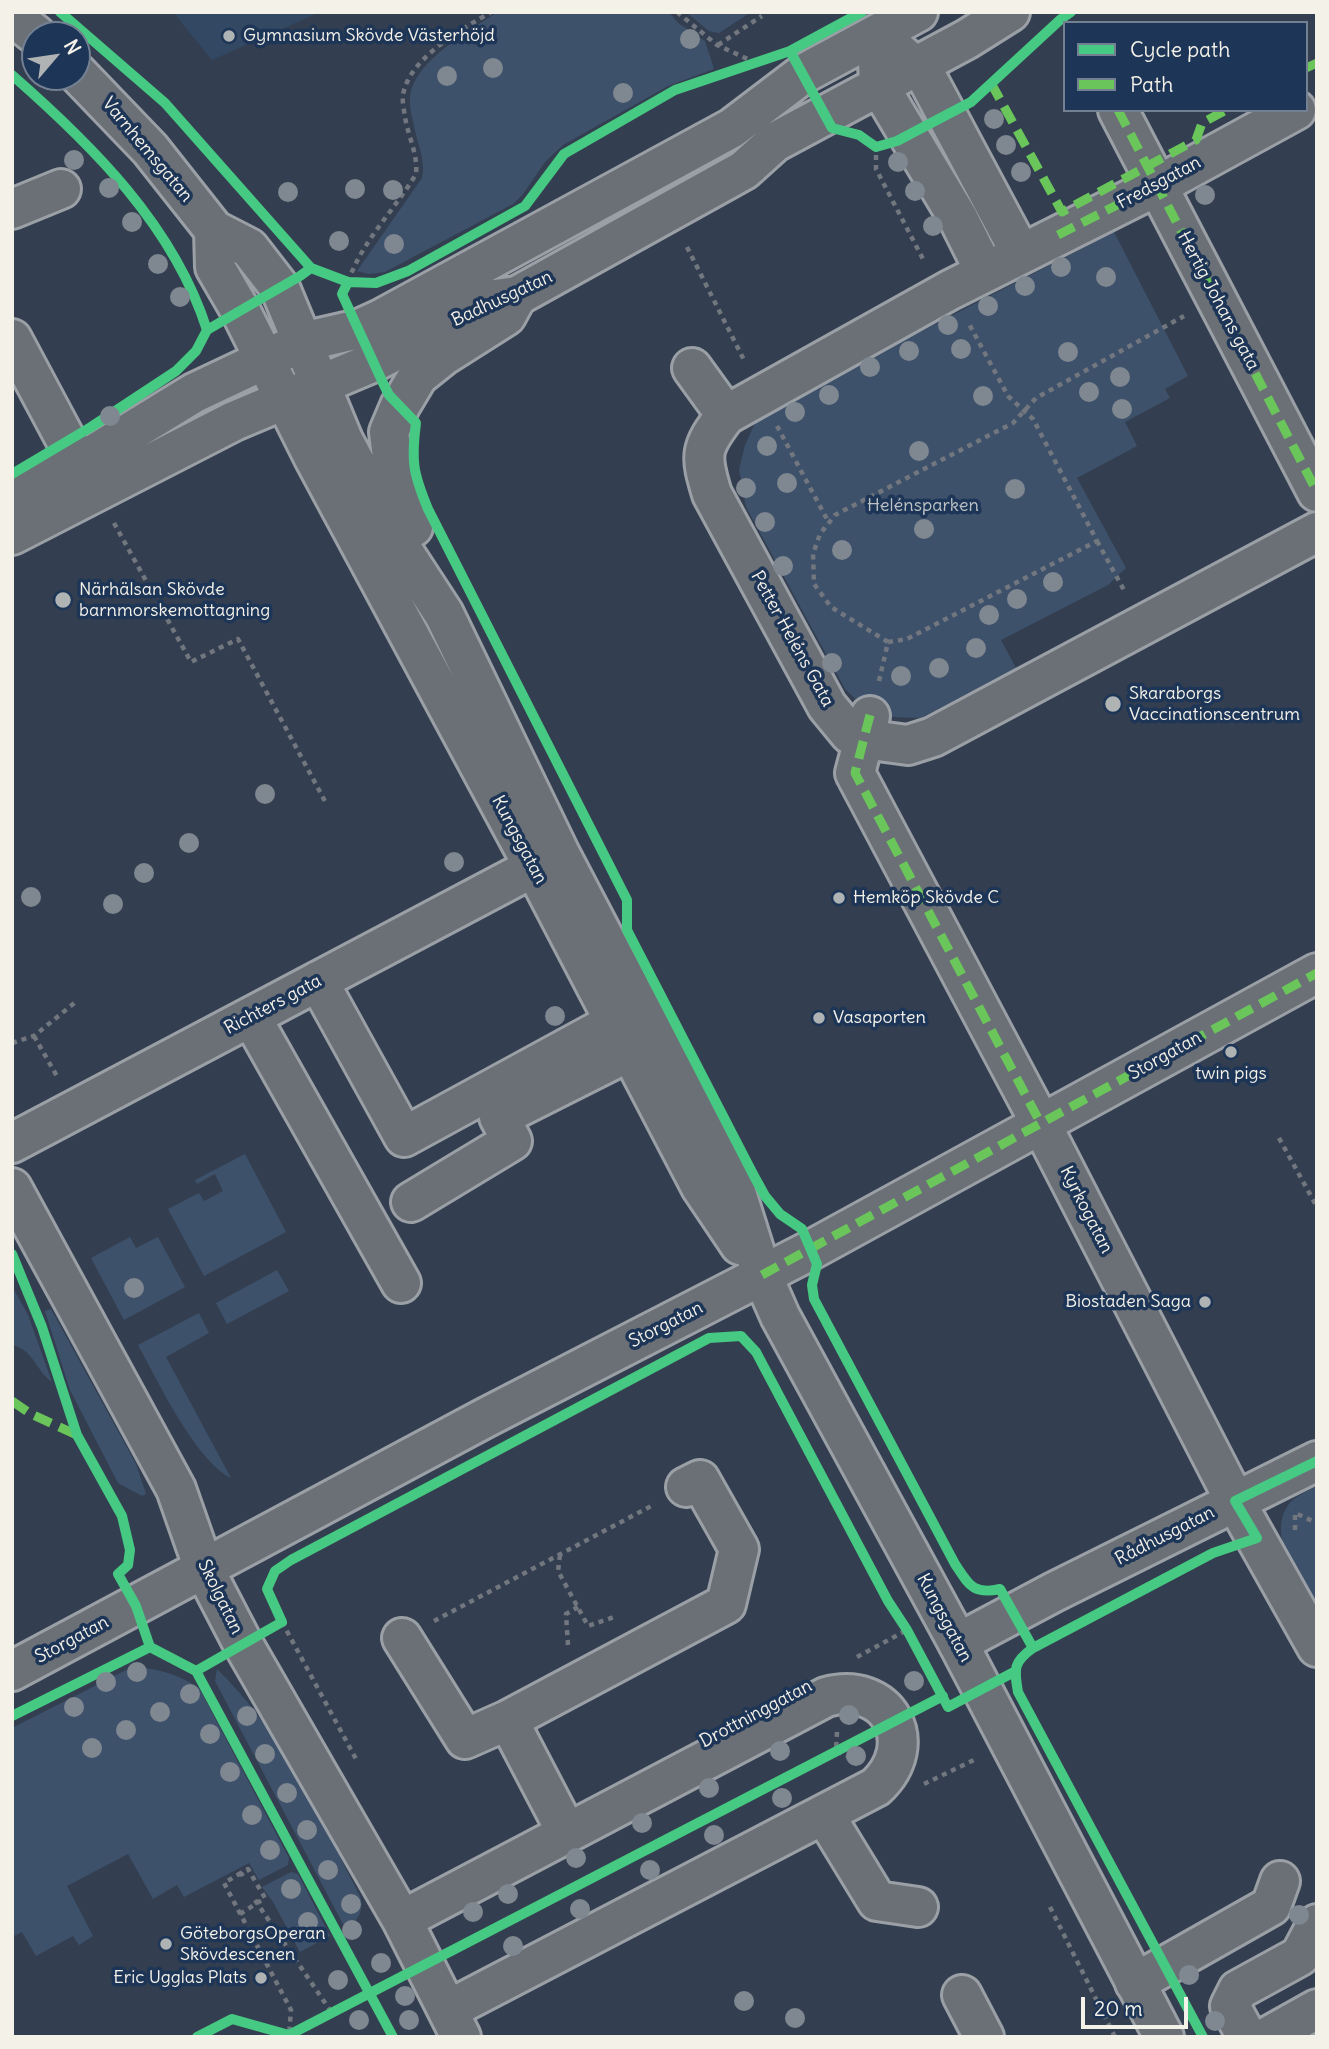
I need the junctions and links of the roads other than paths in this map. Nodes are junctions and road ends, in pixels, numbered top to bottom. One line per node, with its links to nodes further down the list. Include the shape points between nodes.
1 (918, 12): 3 (street, Badhusgatan)
2 (1010, 12): 4 (street, Badhusgatan)
3 (877, 34): 4 (street); 5 (street); 17 (street, Badhusgatan, via 803,74 732,128 579,213 381,319)
4 (915, 66): 5 (street, Badhusgatan); 13 (street, via 926,76)
5 (879, 86): 14 (street); 15 (street, Badhusgatan, via 775,142 744,170)
6 (91, 88): 12 (street, Varnhemsgatan, via 150,149)
7 (1119, 112): 9 (street, Hertig Johans gata)
8 (1292, 112): 9 (street, Fredsgatan)
9 (1157, 186): 13 (street, Fredsgatan); 24 (street, Hertig Johans gata)
10 (61, 189): 11 (street)
11 (12, 209)
12 (214, 230): 17 (street, Varnhemsgatan, via 249,247 280,288); 18 (street, via 215,268)
13 (1021, 254): 14 (street, Petter Heléns Gata)
14 (985, 272): 22 (street, Petter Heléns Gata)
15 (517, 296): 20 (street, Badhusgatan, via 495,299); 28 (street, Kungsgatan, via 506,316 418,376 389,432 396,491 425,551)
16 (12, 339): 23 (street)
17 (302, 342): 18 (street, Badhusgatan); 20 (street, Kungsgatan)
18 (265, 359): 21 (street); 23 (street, Badhusgatan, via 194,393)
19 (692, 368): 22 (street)
20 (320, 385): 21 (street, Badhusgatan); 28 (street, Kungsgatan, via 343,440 399,545)
21 (285, 399): 23 (street, Badhusgatan); 30 (street, Kungsgatan)
22 (726, 415): 29 (street, Petter Heléns Gata, via 708,438 703,465 712,494 827,706)
23 (88, 476): 25 (street, Badhusgatan); 27 (street, Badhusgatan)
24 (1317, 492)
25 (12, 499)
26 (1317, 532): 29 (street, via 933,737 908,746)
27 (12, 536)
28 (444, 614): 39 (street, Kungsgatan, via 560,854 734,1186)
29 (863, 743): 35 (street, Kyrkogatan)
30 (534, 867): 32 (street, Richters gata); 34 (street, Kungsgatan)
31 (1317, 973): 35 (street, Storgatan)
32 (318, 981): 33 (street, Richters gata); 34 (street, via 404,1137)
33 (251, 1017): 36 (street, Richters gata); 40 (street)
34 (623, 1037): 38 (street, via 499,1117 512,1141); 39 (street, Kungsgatan, via 708,1199)
35 (1041, 1124): 39 (street, Storgatan); 43 (street, Kyrkogatan)
36 (12, 1143)
37 (12, 1188): 44 (street, Skolgatan, via 176,1489)
38 (411, 1202)
39 (762, 1275): 44 (street, Storgatan); 46 (street, Kungsgatan)
40 (401, 1283)
41 (1317, 1461): 43 (street, Rådhusgatan)
42 (671, 1495): 49 (street, via 701,1480 739,1549 726,1604)
43 (1235, 1501): 46 (street, Rådhusgatan); 47 (street, Kyrkogatan)
44 (204, 1569): 48 (street, Storgatan); 55 (street, Skolgatan)
45 (402, 1638): 49 (street, via 465,1739)
46 (958, 1643): 57 (street, Kungsgatan)
47 (1317, 1647)
48 (12, 1671)
49 (508, 1720): 51 (street)
50 (824, 1814): 51 (street, Drottninggatan, via 876,1787 894,1765 898,1736 893,1721 865,1696 827,1697); 53 (street, via 877,1901); 61 (street, Drottninggatan)
51 (567, 1833): 55 (street, Drottninggatan)
52 (1280, 1881): 57 (street, via 1271,1906)
53 (918, 1907)
54 (1225, 1916): 57 (street)
55 (402, 1920): 61 (street, Skolgatan)
56 (1308, 1940): 58 (street); 64 (street, via 1238,1990 1230,2006)
57 (1131, 1975): 63 (street, Kungsgatan)
58 (1317, 1993)
59 (962, 1996): 62 (street)
60 (1317, 2010): 65 (street)
61 (455, 2023)
62 (984, 2037)
63 (1164, 2037)
64 (1247, 2037)
65 (1267, 2037)

